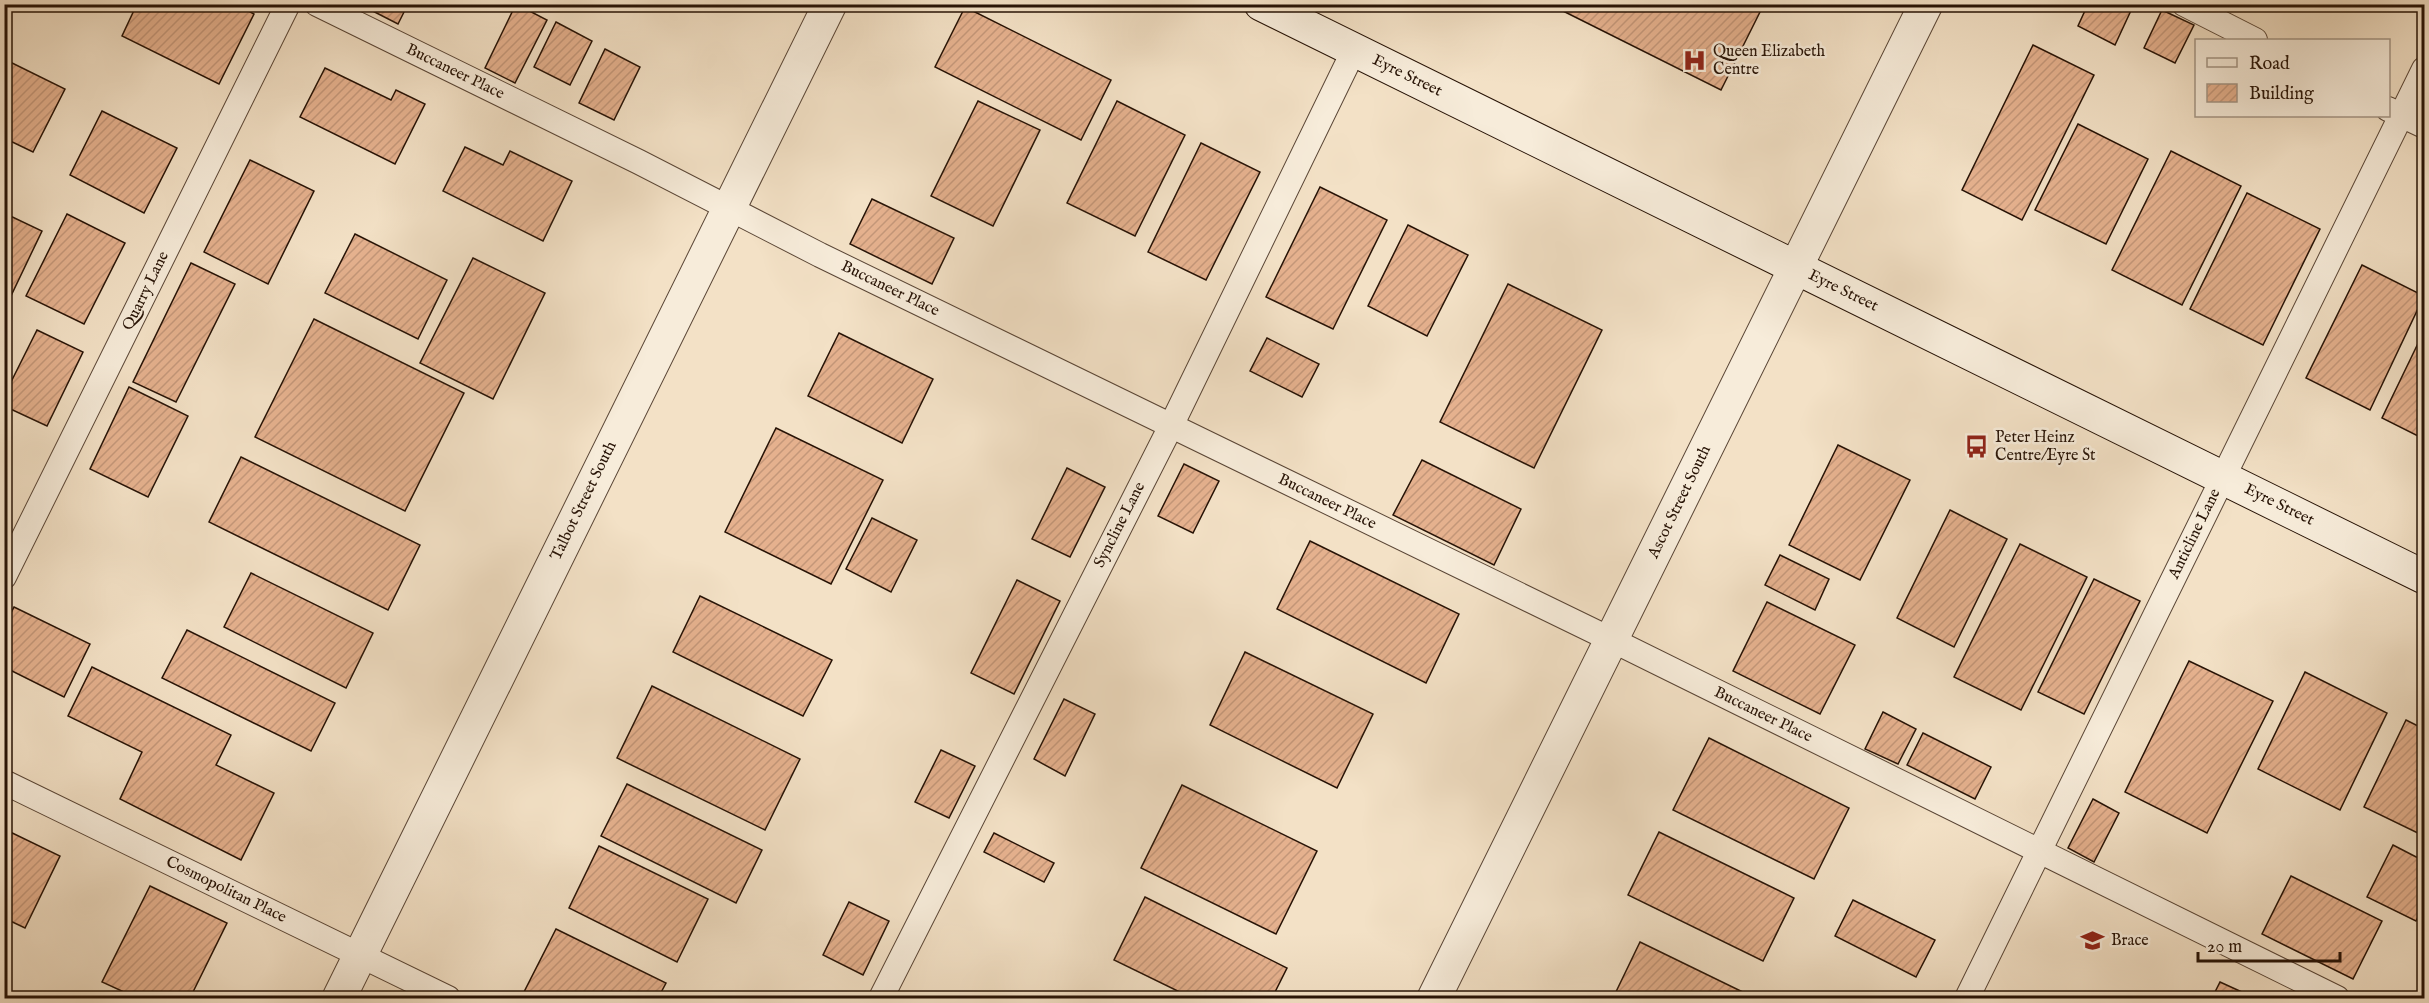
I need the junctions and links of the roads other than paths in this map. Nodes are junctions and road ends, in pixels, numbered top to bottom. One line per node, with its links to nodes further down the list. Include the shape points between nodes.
1 (288, 4): 16 (lane, Quarry Lane)
2 (317, 4): 12 (lane, Buccaneer Place)
3 (830, 4): 12 (street, Talbot Street South)
4 (1261, 4): 8 (street, Eyre Street)
5 (1926, 4): 13 (street, Ascot Street South)
6 (2184, 4): 7 (lane)
7 (2253, 39)
8 (1354, 50): 13 (street, Eyre Street); 14 (lane, Syncline Lane)
9 (2424, 69): 10 (lane, Anticline Lane)
10 (2395, 112): 11 (lane); 15 (lane, Anticline Lane)
11 (2424, 126)
12 (729, 208): 14 (lane, Buccaneer Place); 21 (street, Talbot Street South)
13 (1796, 268): 15 (street, Eyre Street); 18 (street, Ascot Street South)
14 (1171, 426): 18 (lane, Buccaneer Place); 24 (lane, Syncline Lane)
15 (2223, 477): 17 (street, Eyre Street); 20 (lane, Anticline Lane)
16 (4, 577)
17 (2424, 577)
18 (1612, 640): 20 (lane, Buccaneer Place); 25 (street, Ascot Street South)
19 (4, 782): 21 (lane, Cosmopolitan Place)
20 (2039, 851): 26 (lane, Anticline Lane); 27 (lane, Buccaneer Place)
21 (360, 955): 22 (street, Talbot Street South); 23 (lane, Cosmopolitan Place)
22 (339, 999)
23 (447, 999)
24 (882, 999)
25 (1434, 999)
26 (1967, 999)
27 (2337, 999)

